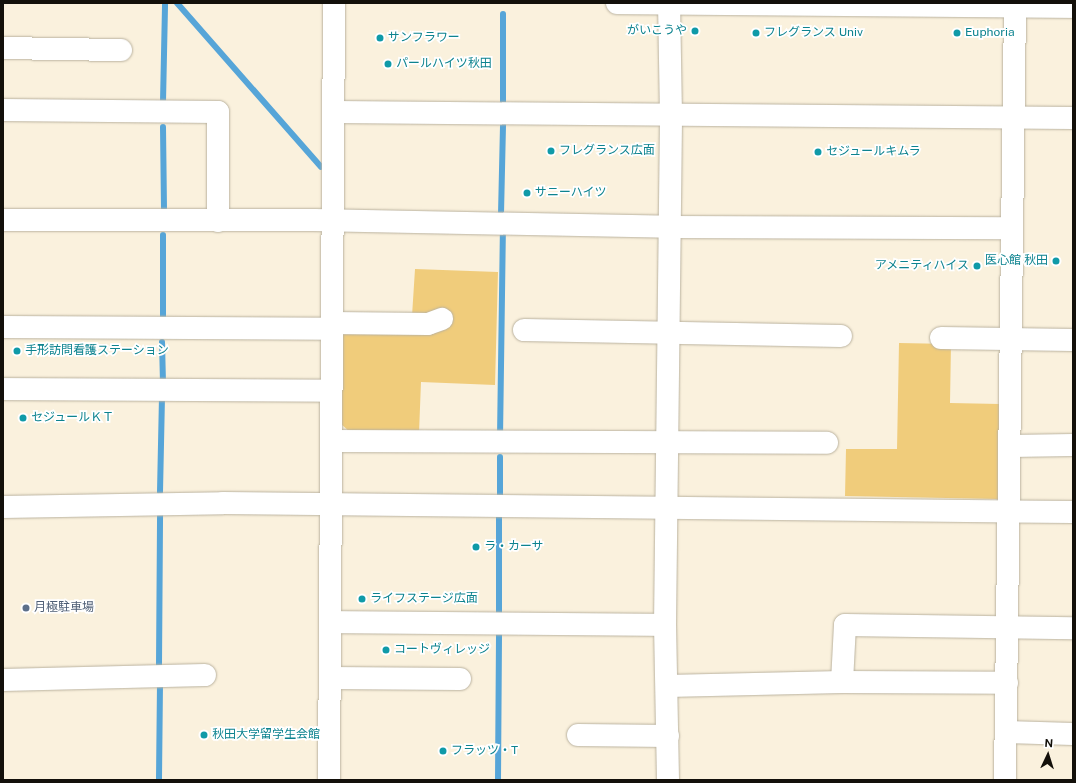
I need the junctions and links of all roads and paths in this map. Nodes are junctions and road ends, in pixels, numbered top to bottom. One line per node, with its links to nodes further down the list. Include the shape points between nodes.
1 (334, 3): 9 (street)
2 (617, 3): 3 (street)
3 (669, 3): 4 (street); 10 (street)
4 (1014, 5): 5 (street); 11 (street)
5 (1073, 7)
6 (3, 48): 7 (street)
7 (121, 50)
8 (3, 110): 15 (street, via 218,112)
9 (335, 112): 10 (street); 14 (street)
10 (672, 116): 11 (street); 16 (street)
11 (1013, 117): 12 (street); 17 (street)
12 (1073, 118)
13 (3, 220): 15 (street)
14 (333, 220): 15 (street); 16 (street); 19 (street)
15 (218, 221)
16 (670, 226): 17 (street); 22 (street)
17 (1012, 228): 25 (street)
18 (442, 319): 19 (street, via 428,324)
19 (331, 326): 20 (street); 28 (street)
20 (3, 327)
21 (524, 330): 22 (street)
22 (669, 332): 23 (street); 30 (street)
23 (841, 336)
24 (941, 338): 25 (street)
25 (1010, 339): 26 (street); 32 (street)
26 (1073, 340)
27 (3, 389): 28 (street)
28 (331, 391): 29 (street)
29 (332, 441): 30 (street); 34 (street)
30 (668, 442): 31 (street); 36 (street)
31 (827, 443)
32 (1010, 446): 33 (street); 37 (street)
33 (1073, 446)
34 (331, 504): 35 (street); 36 (street); 39 (street)
35 (3, 507)
36 (668, 510): 37 (street); 40 (street)
37 (1010, 511): 38 (street); 41 (street)
38 (1073, 512)
39 (331, 622): 40 (street); 44 (street)
40 (665, 625): 49 (street)
41 (1008, 627): 42 (street); 47 (street, via 845,625); 48 (street)
42 (1073, 628)
43 (205, 675): 46 (street)
44 (330, 678): 45 (street); 54 (street)
45 (460, 679)
46 (3, 680)
47 (842, 682): 48 (street); 49 (street)
48 (1007, 683): 50 (street)
49 (667, 686): 53 (street)
50 (1006, 732): 51 (street); 56 (street)
51 (1073, 734)
52 (578, 735): 53 (street)
53 (668, 736): 55 (street)
54 (329, 780)
55 (668, 780)
56 (1005, 780)

